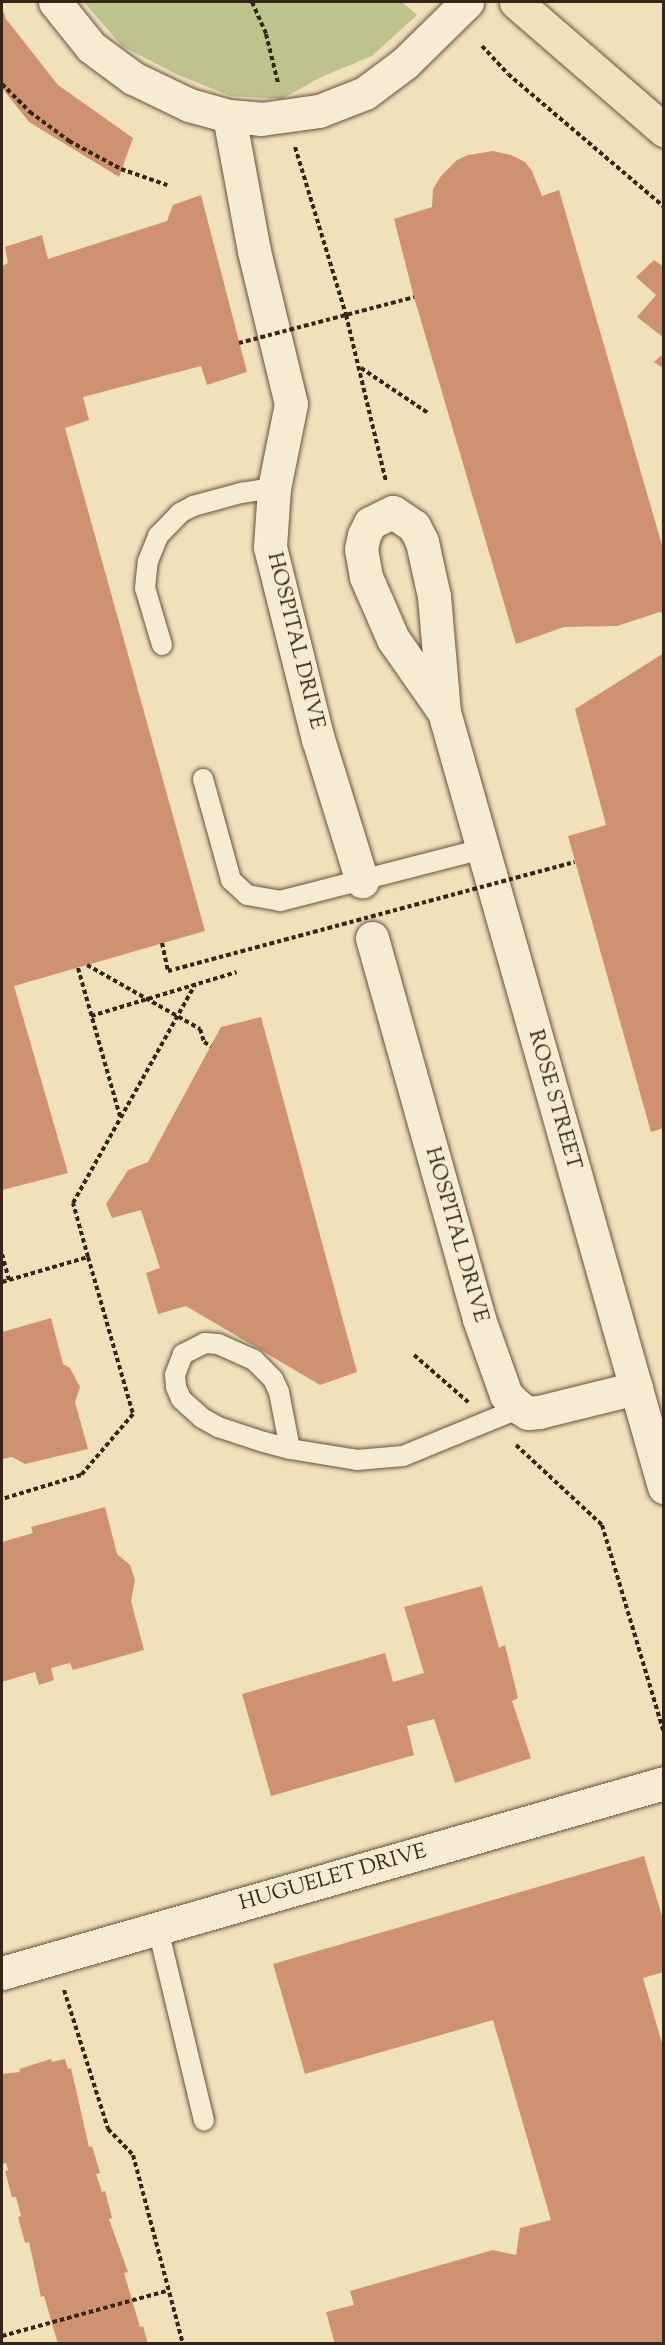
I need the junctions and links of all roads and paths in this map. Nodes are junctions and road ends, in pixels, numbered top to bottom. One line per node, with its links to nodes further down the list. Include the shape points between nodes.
1 (55, 2): 8 (street, via 91,47 113,65 160,93)
2 (252, 2): 7 (path, via 266,34)
3 (467, 2): 8 (street, via 405,63 365,93 319,111 261,119)
4 (516, 2): 9 (main road)
5 (482, 46): 12 (path, via 516,81)
6 (2, 84): 11 (path, via 37,118 69,141 121,169)
7 (280, 89)
8 (229, 116): 18 (street, HOSPITAL DRIVE, via 254,251 291,404)
9 (663, 130)
10 (294, 143): 14 (path)
11 (167, 184)
12 (663, 207)
13 (414, 297): 14 (path, bridge)
14 (346, 315): 15 (path, bridge); 16 (path)
15 (239, 343)
16 (360, 368): 17 (path); 19 (path)
17 (428, 413)
18 (274, 488): 20 (lane, via 193,506 180,513 158,536 148,561 145,588); 25 (street, HOSPITAL DRIVE, via 270,547 318,739)
19 (393, 512): 21 (street, via 414,526 426,559 438,634); 21 (street, via 370,523 364,535 361,549 366,577 393,639)
20 (162, 645)
21 (444, 712): 23 (street, ROSE STREET)
22 (203, 780): 25 (lane, via 231,880 247,895 280,901)
23 (483, 849): 25 (lane); 42 (street, ROSE STREET)
24 (575, 862): 27 (path, bridge, via 168,971)
25 (362, 881)
26 (372, 938): 43 (street, HOSPITAL DRIVE, via 479,1319 506,1395)
27 (162, 943)
28 (87, 965): 32 (path)
29 (78, 968): 33 (path)
30 (237, 972): 31 (path)
31 (195, 985): 32 (path); 34 (path)
32 (148, 999): 33 (path); 34 (path)
33 (91, 1016): 36 (path)
34 (178, 1016): 35 (path, via 200,1029 204,1041); 36 (path)
35 (211, 1046)
36 (121, 1117): 38 (path, via 73,1203)
37 (2, 1254): 39 (path)
38 (88, 1257): 39 (path); 46 (path, via 133,1414 81,1475)
39 (9, 1280): 40 (path)
40 (2, 1282)
41 (414, 1355): 43 (path)
42 (636, 1388): 43 (street, via 539,1412); 45 (street, ROSE STREET)
43 (505, 1415): 44 (lane, via 403,1456 357,1460); 47 (path, via 602,1525)
44 (290, 1449): 44 (lane, via 279,1392 273,1379 254,1360 218,1344 205,1343 183,1354 175,1375 176,1387 192,1410 218,1426)
45 (663, 1487)
46 (2, 1499)
47 (663, 1730)
48 (663, 1783): 49 (street, HUGUELET DRIVE)
49 (158, 1929): 50 (street, HUGUELET DRIVE); 52 (lane)
50 (2, 1973)
51 (62, 1983): 53 (path, via 108,2129 133,2155)
52 (204, 2121)
53 (167, 2291): 54 (path); 55 (path)
54 (2, 2336)
55 (183, 2343)

